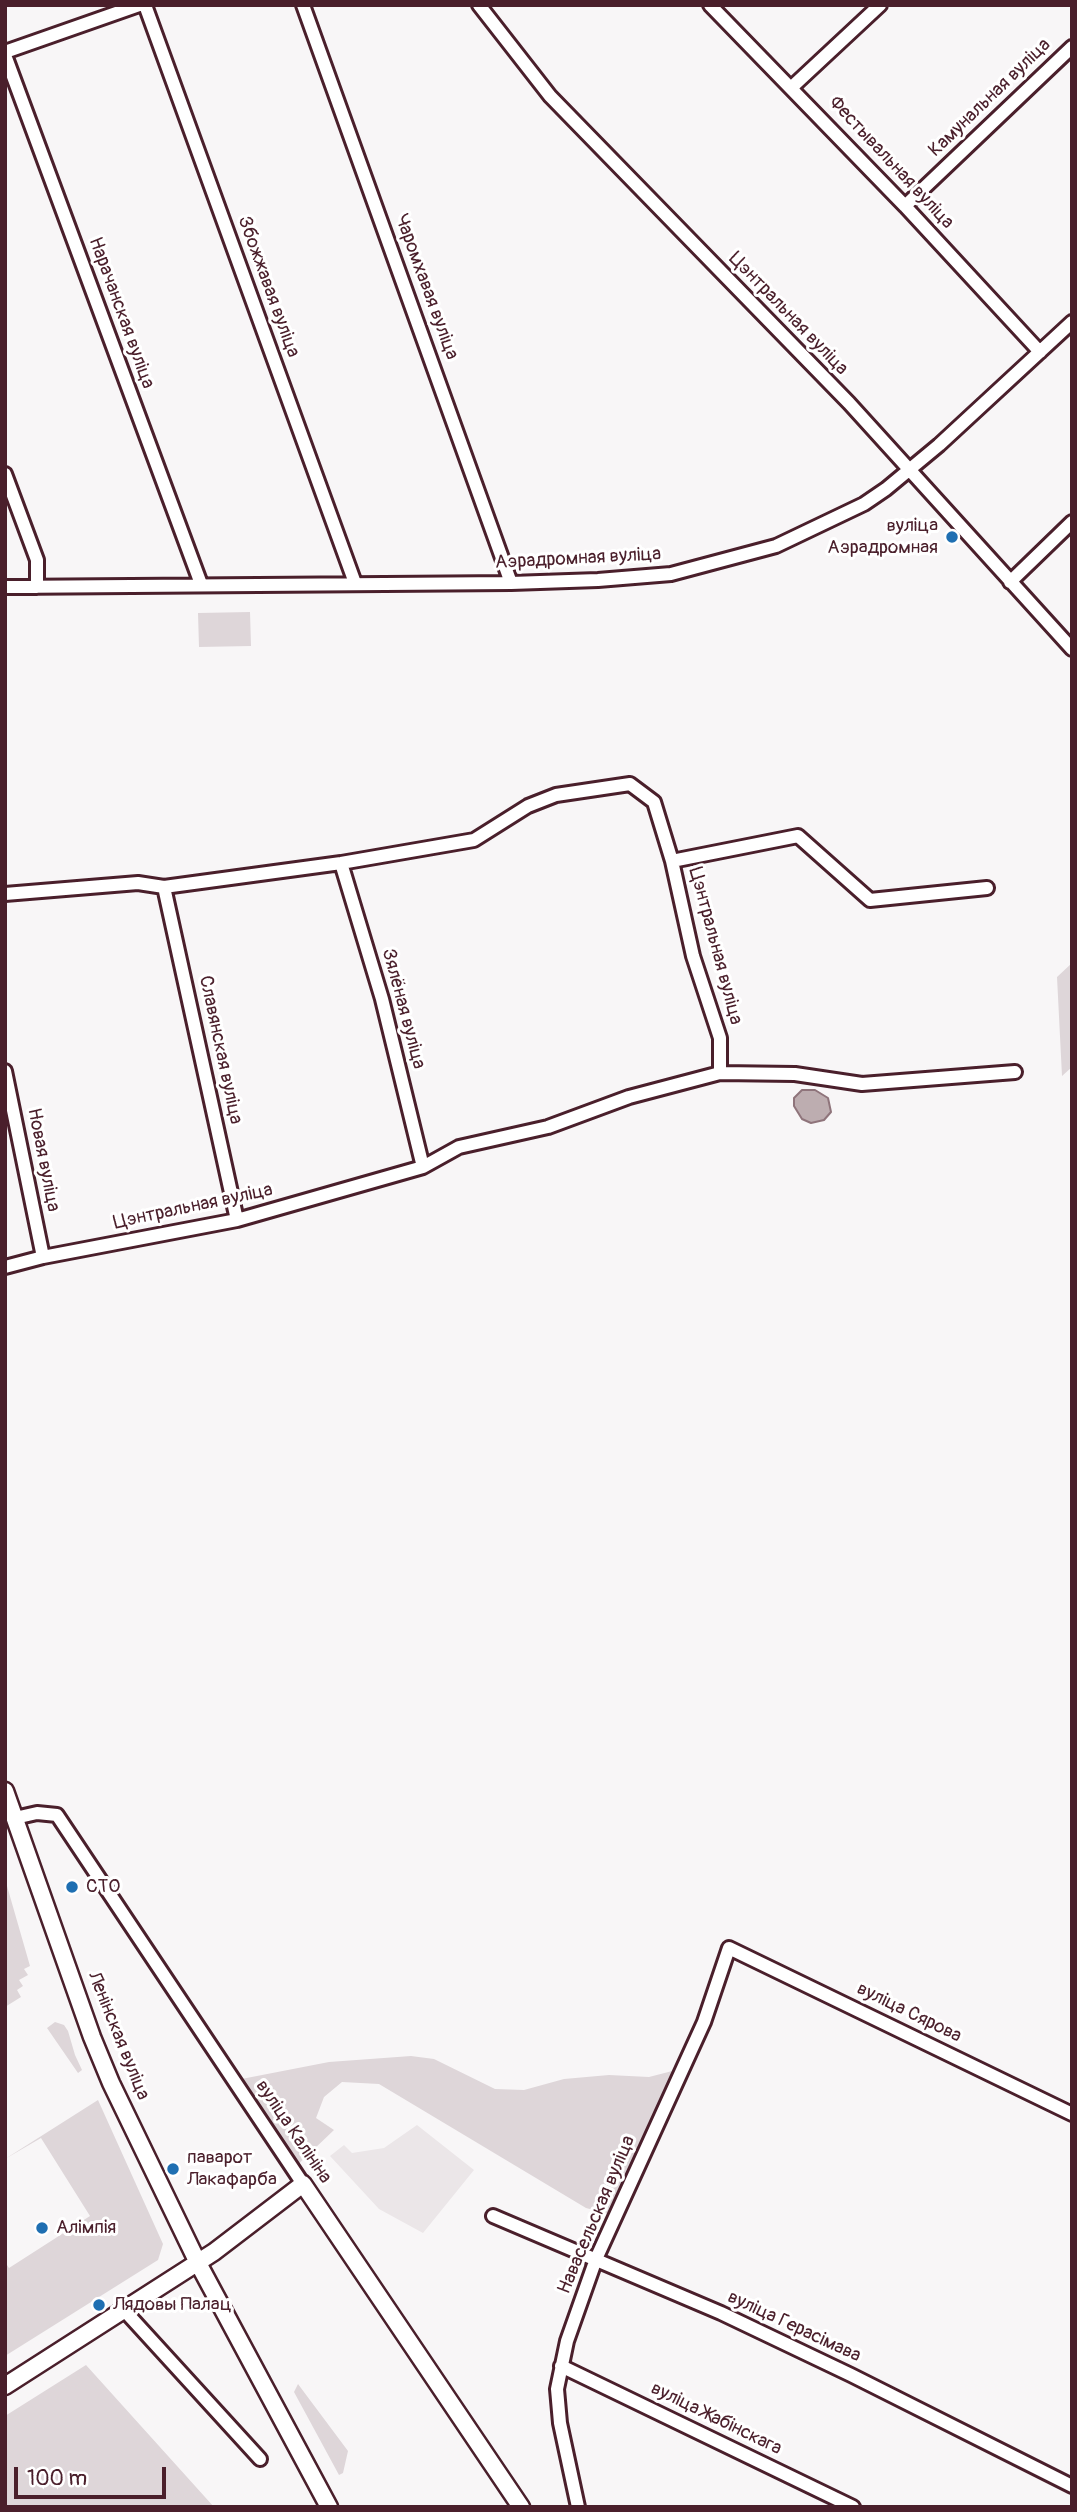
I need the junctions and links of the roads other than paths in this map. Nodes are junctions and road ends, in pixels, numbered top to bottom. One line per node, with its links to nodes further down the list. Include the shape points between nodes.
1 (139, 5): 8 (street)
2 (145, 5): 17 (street, Збожжавая вуліца)
3 (303, 5): 18 (street, Чаромхавая вуліца)
4 (479, 5): 13 (street, Цэнтральная вуліца, via 550,96)
5 (710, 5): 9 (street, Фестывальная вуліца)
6 (880, 5): 9 (street)
7 (1072, 47): 10 (street, Камунальная вуліца)
8 (5, 53): 19 (street, Нарачанская вуліца)
9 (792, 87): 10 (street, Фестывальная вуліца)
10 (905, 206): 12 (street, Фестывальная вуліца)
11 (1072, 322): 12 (street, Аэрадромная вуліца)
12 (1040, 352): 13 (street, Аэрадромная вуліца)
13 (908, 469): 16 (street, Цэнтральная вуліца); 18 (street, Аэрадромная вуліца, via 864,504 776,546 671,574)
14 (5, 474): 20 (street, via 37,560)
15 (1072, 523): 16 (street)
16 (1010, 582): 22 (street, Цэнтральная вуліца)
17 (355, 583): 18 (street, Аэрадромная вуліца); 19 (street, Аэрадромная вуліца)
18 (511, 583)
19 (201, 584): 20 (street, Аэрадромная вуліца)
20 (37, 586): 21 (street, Аэрадромная вуліца)
21 (5, 587)
22 (1072, 649)
23 (672, 861): 24 (street, Цэнтральная вуліца, via 654,802 630,784 556,795 528,806 474,840); 26 (street, via 798,836 870,900); 30 (street, Цэнтральная вуліца, via 694,956 720,1038)
24 (341, 863): 25 (street, Цэнтральная вуліца); 31 (street, Зялёная вуліца, via 382,999)
25 (164, 887): 27 (street, Цэнтральная вуліца, via 138,883); 32 (street, Славянская вуліца)
26 (987, 888)
27 (5, 894)
28 (5, 1071): 33 (street, Новая вуліца)
29 (1015, 1072): 30 (street, via 862,1084 794,1074)
30 (720, 1073): 31 (street, Цэнтральная вуліца, via 629,1097 548,1127 459,1147)
31 (423, 1167): 32 (street, Цэнтральная вуліца)
32 (237, 1220): 33 (street, Цэнтральная вуліца)
33 (43, 1257): 34 (street, Цэнтральная вуліца)
34 (5, 1267)
35 (5, 1791): 36 (main road, Ленінская вуліца)
36 (15, 1818): 39 (street, вуліца Калініна, via 57,1815); 42 (main road, Ленінская вуліца, via 92,2037)
37 (729, 1948): 38 (street, вуліца Сярова); 41 (street, Навасельская вуліца, via 704,2022)
38 (1072, 2114)
39 (303, 2184): 42 (main road); 50 (main road, вуліца Калініна)
40 (493, 2216): 41 (street, вуліца Герасімава)
41 (596, 2259): 44 (street, Навасельская вуліца); 47 (street, вуліца Герасімава, via 852,2375)
42 (198, 2263): 43 (main road); 49 (main road, Ленінская вуліца)
43 (124, 2310): 45 (main road); 46 (street)
44 (561, 2366): 48 (street, вуліца Жабінскага); 51 (street, Навасельская вуліца, via 556,2389 560,2423)
45 (5, 2386)
46 (260, 2459)
47 (1072, 2486)
48 (836, 2503): 52 (street, вуліца Жабінскага)
49 (329, 2507)
50 (521, 2507)
51 (578, 2507)
52 (853, 2507)

